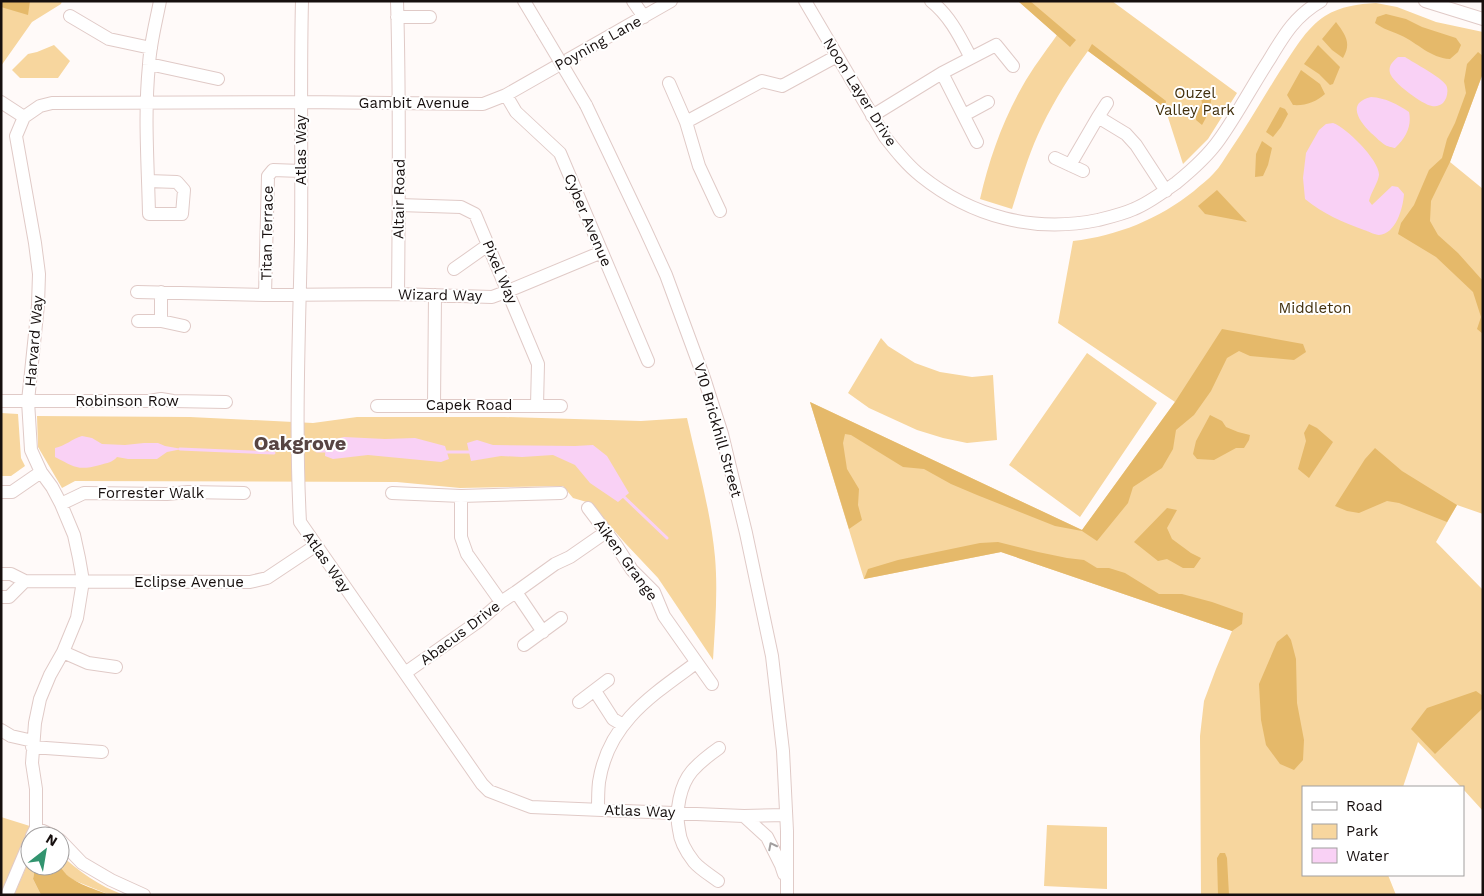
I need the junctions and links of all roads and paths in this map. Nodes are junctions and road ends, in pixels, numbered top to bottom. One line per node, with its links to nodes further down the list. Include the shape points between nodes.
1 (160, 1): 17 (street)
2 (302, 1): 28 (street, Atlas Way)
3 (397, 1): 14 (street, Altair Road)
4 (524, 1): 102 (street, V10 Brickhill Street, bridge, via 586,105 645,229 687,329 722,434 772,656 783,752)
5 (634, 1): 15 (street)
6 (671, 1): 15 (street, Poyning Lane)
7 (805, 1): 18 (street, Noon Layer Drive)
8 (931, 1): 11 (street)
9 (1425, 1): 16 (street)
10 (1312, 3): 44 (street, Noon Layer Drive, via 1282,37 1219,141)
11 (946, 6): 19 (street)
12 (70, 16): 17 (street, via 109,38)
13 (430, 16): 14 (street)
14 (397, 17): 32 (street, Altair Road)
15 (644, 17): 25 (street, Poyning Lane)
16 (1483, 19)
17 (151, 48): 20 (street)
18 (837, 56): 34 (street, Noon Layer Drive); 37 (street, via 782,86 762,81)
19 (972, 58): 21 (street, via 996,44); 22 (street)
20 (149, 64): 23 (street); 30 (street)
21 (1013, 66)
22 (942, 74): 33 (street); 34 (street)
23 (218, 79)
24 (669, 83): 37 (street)
25 (524, 85): 26 (street, Gambit Avenue)
26 (506, 96): 32 (street, Gambit Avenue, via 483,104); 48 (street, Cyber Avenue, via 516,112 560,153)
27 (1, 102): 35 (street)
28 (300, 102): 30 (street); 32 (street, Gambit Avenue); 41 (street, Atlas Way)
29 (988, 102): 33 (street)
30 (146, 103): 35 (street, via 52,103 40,106); 43 (street)
31 (1107, 103): 36 (street)
32 (399, 104): 45 (street, Altair Road)
33 (964, 115): 38 (street)
34 (872, 116): 44 (street, Noon Layer Drive, via 899,155 920,175 964,204 992,215 1039,225 1082,223 1134,209)
35 (24, 117): 62 (street, Harvard Way, via 16,136 39,274)
36 (1098, 117): 40 (street); 44 (street, via 1126,134)
37 (686, 122): 46 (street, via 699,166)
38 (977, 142)
39 (1055, 158): 40 (street)
40 (1070, 165): 42 (street)
41 (301, 171): 54 (street, Titan Terrace, via 273,170 268,176); 55 (street, Atlas Way)
42 (1083, 171)
43 (148, 181)
44 (1166, 191)
45 (399, 205): 47 (street, Pixel Way, via 461,206 475,214); 53 (street, Altair Road)
46 (720, 212)
47 (488, 245): 49 (street); 52 (street, Pixel Way)
48 (602, 252): 52 (street, Wizard Way); 60 (street, Cyber Avenue)
49 (454, 269)
50 (137, 292): 51 (street, Wizard Way)
51 (161, 292): 54 (street, Wizard Way); 58 (street)
52 (508, 292): 56 (street, Wizard Way, via 492,296); 64 (street, Pixel Way, via 538,364)
53 (398, 294): 55 (street, Wizard Way); 56 (street, Wizard Way)
54 (265, 295): 55 (street, Wizard Way)
55 (300, 295): 77 (street, Atlas Way, via 300,522)
56 (435, 295): 66 (street)
57 (138, 321): 58 (street)
58 (161, 321): 59 (street)
59 (184, 326)
60 (648, 360)
61 (1, 401): 62 (street, Robinson Row)
62 (28, 401): 63 (street, Robinson Row, via 161,399); 68 (street, Harvard Way, via 31,450)
63 (226, 402)
64 (537, 405): 66 (street, Capek Road); 67 (street, Capek Road)
65 (377, 406): 66 (street, Capek Road)
66 (434, 406)
67 (561, 406)
68 (41, 472): 69 (street, via 12,492); 74 (street, Harvard Way)
69 (1, 492)
70 (244, 493): 74 (street, Forrester Walk, via 84,492)
71 (392, 493): 73 (street)
72 (561, 493): 73 (street)
73 (460, 496): 83 (street, via 461,537 467,554)
74 (61, 504): 80 (street, Harvard Way, via 74,535)
75 (588, 508): 76 (street, Aiken Grange)
76 (606, 532): 81 (street, Abacus Drive); 88 (street, Aiken Grange, via 632,570 654,592 664,616)
77 (316, 546): 80 (street, Eclipse Avenue, via 267,578 250,582); 90 (street, Atlas Way)
78 (1, 574): 79 (street, Eclipse Avenue, via 11,574)
79 (25, 581): 80 (street, Eclipse Avenue); 82 (street, via 9,597)
80 (83, 581): 87 (street, Harvard Way, via 77,618)
81 (516, 592): 83 (street, Abacus Drive); 85 (street, Abacus Drive)
82 (1, 597)
83 (500, 602): 90 (street, Abacus Drive, via 479,621)
84 (562, 618): 85 (street)
85 (543, 632): 86 (street)
86 (524, 645)
87 (63, 652): 89 (street, via 88,663); 97 (street, Harvard Way, via 40,700)
88 (696, 663): 92 (street, Aiken Grange); 95 (street, via 648,698)
89 (116, 667)
90 (405, 673): 100 (street, Atlas Way, via 489,791 531,807)
91 (608, 680): 93 (street)
92 (712, 684)
93 (595, 690): 94 (street); 95 (street, via 613,719)
94 (579, 702)
95 (623, 725): 100 (street, via 603,763)
96 (1, 730): 97 (street)
97 (33, 744): 99 (street); 104 (street, Harvard Way)
98 (719, 748): 101 (street, via 691,772 681,790)
99 (102, 752)
100 (598, 810): 101 (street, Atlas Way)
101 (678, 813): 103 (street, Atlas Way); 107 (street, via 678,830 685,849 695,863)
102 (786, 815): 103 (street, Atlas Way); 108 (street, V10 Brickhill Street)
103 (744, 816): 108 (street, one-way to 103, via 781,865 767,837)
104 (34, 826)
105 (70, 850): 110 (street, via 82,863)
106 (20, 862): 109 (street)
107 (718, 881)
108 (787, 889)
109 (6, 892)
110 (144, 895)

